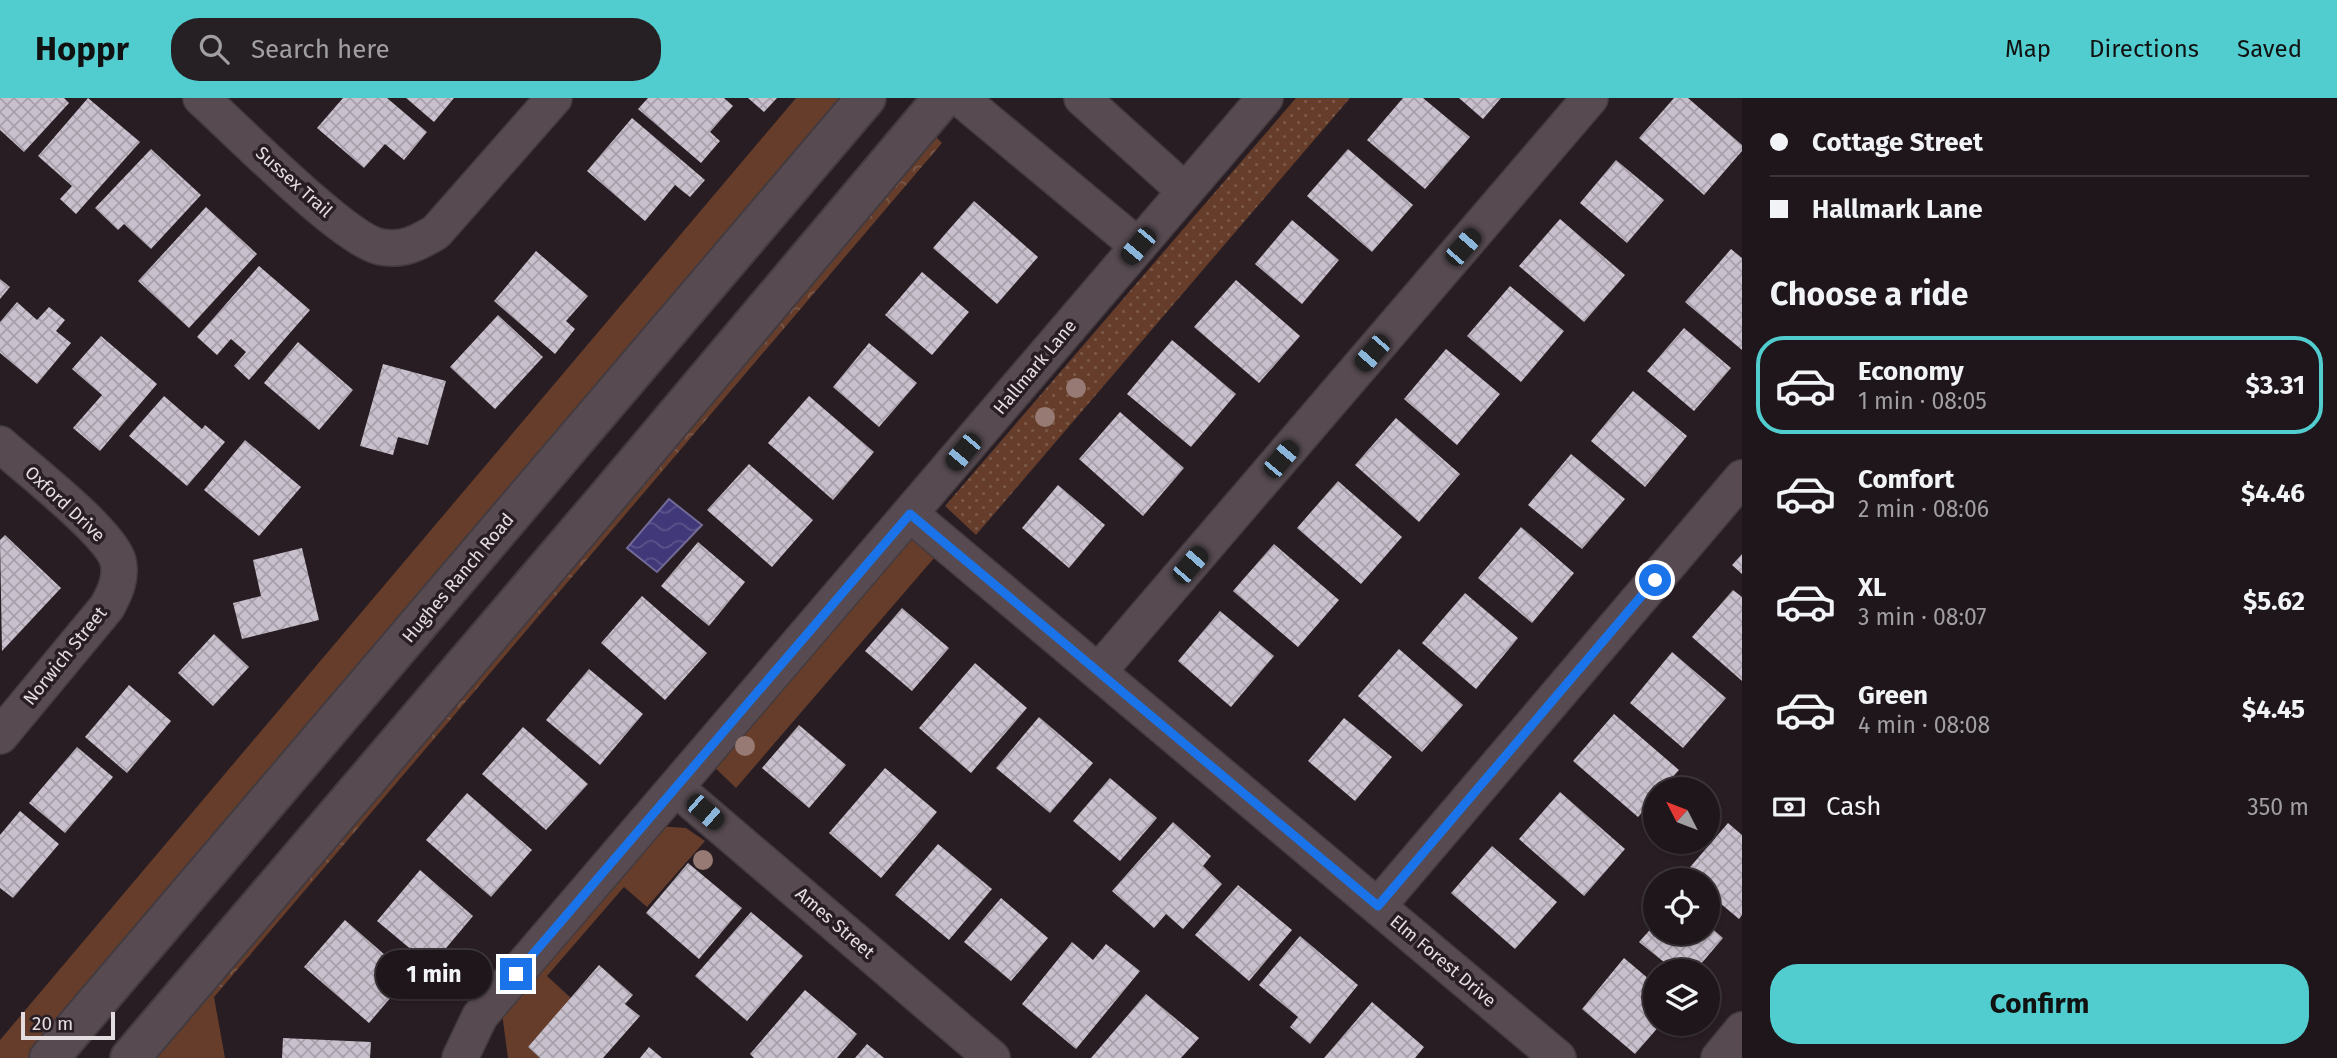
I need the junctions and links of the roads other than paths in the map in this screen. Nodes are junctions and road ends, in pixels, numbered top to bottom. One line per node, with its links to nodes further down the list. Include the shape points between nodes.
1 (201, 98): 2 (street, Sussex Trail, via 341,225 378,247 397,249 436,232)
2 (554, 98)
3 (866, 98): 21 (street, Hughes Ranch Road)
4 (943, 98): 22 (street)
5 (960, 98): 10 (street)
6 (1082, 98): 9 (street)
7 (1265, 98): 9 (street, Hallmark Lane)
8 (1590, 98): 15 (street)
9 (1185, 191): 10 (street, Hallmark Lane)
10 (1138, 246): 13 (street, Hallmark Lane)
11 (0, 444): 14 (street, Oxford Drive, via 96,531 117,558)
12 (1742, 478): 18 (street)
13 (910, 514): 15 (street, Elm Forest Drive); 17 (street, Hallmark Lane)
14 (119, 571): 16 (street, Norwich Street, via 107,607)
15 (1099, 671): 18 (street, Elm Forest Drive)
16 (0, 736)
17 (677, 789): 20 (street, Hallmark Lane, via 480,1016); 23 (street, Ames Street)
18 (1378, 906): 24 (street, Elm Forest Drive)
19 (1742, 1030): 25 (street)
20 (460, 1057)
21 (51, 1058)
22 (130, 1058)
23 (992, 1058)
24 (1558, 1058)
25 (1719, 1058)

